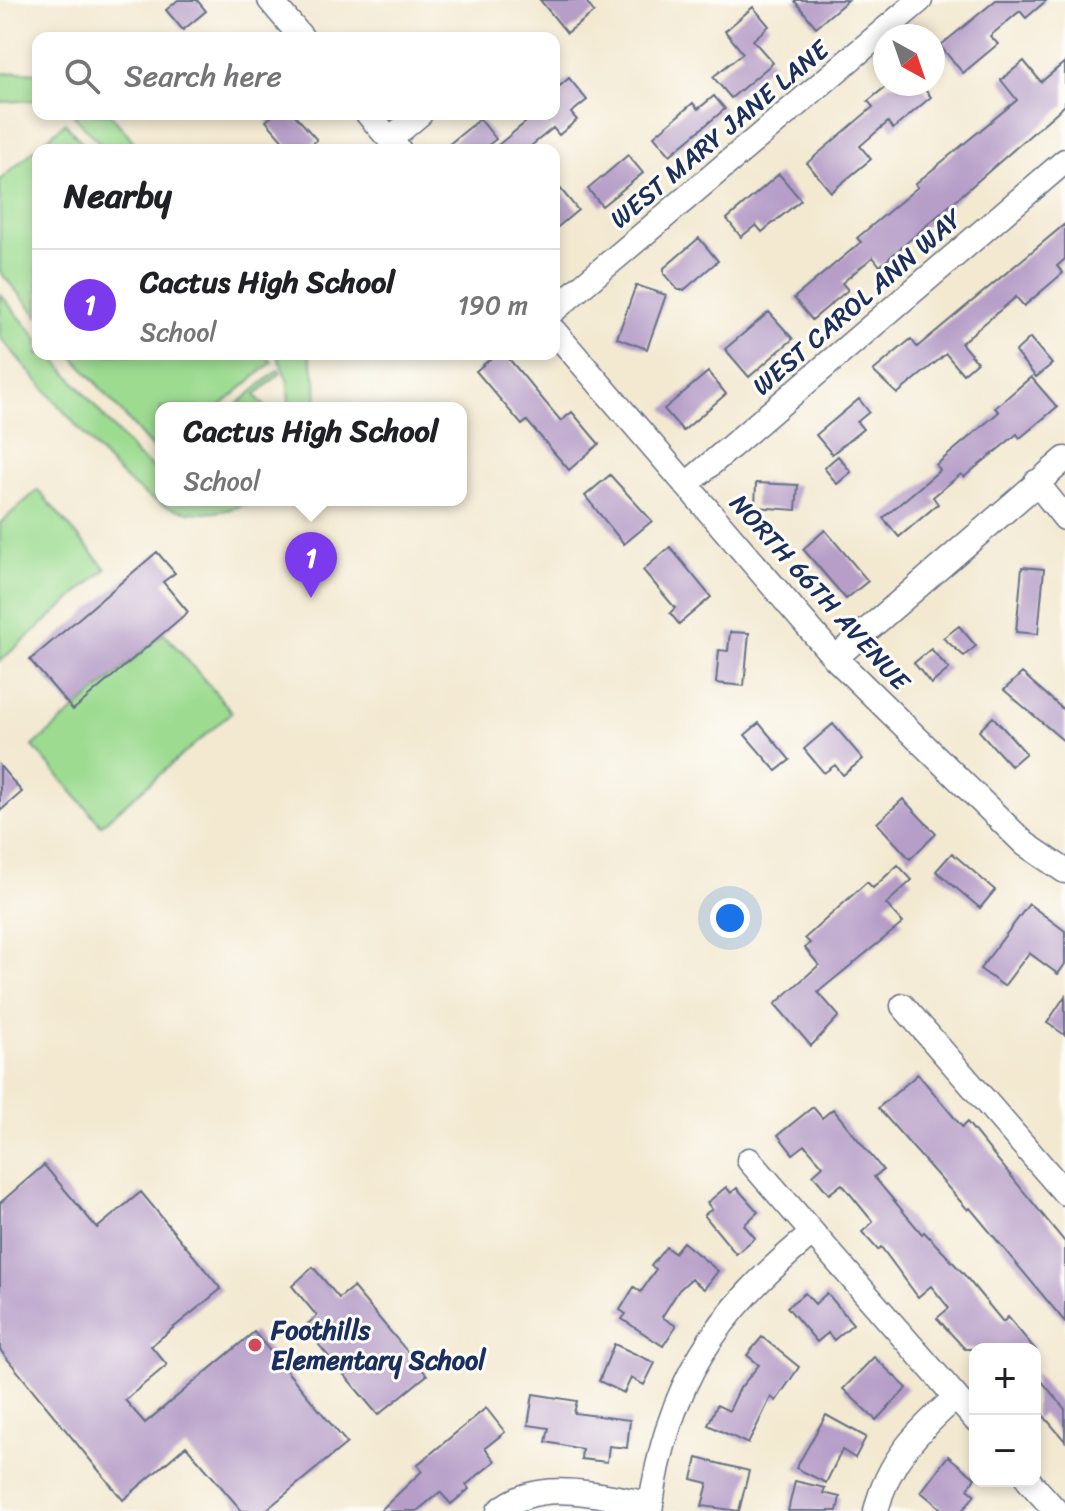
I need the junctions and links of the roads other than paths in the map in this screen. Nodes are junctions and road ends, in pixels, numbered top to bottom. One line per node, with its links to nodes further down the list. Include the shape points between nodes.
1 (270, 0): 3 (street)
2 (920, 0): 9 (street, WEST MARY JANE LANE)
3 (297, 32)
4 (373, 120): 6 (street)
5 (415, 120): 7 (street)
6 (393, 144)
7 (395, 144)
8 (1065, 161): 13 (street, WEST CAROL ANN WAY)
9 (560, 305)
10 (560, 338): 13 (street, NORTH 66TH AVENUE)
11 (1065, 459): 12 (street)
12 (1036, 482): 14 (street); 15 (street)
13 (686, 485): 15 (street, NORTH 66TH AVENUE)
14 (1065, 518)
15 (835, 658): 16 (street, NORTH 66TH AVENUE, via 1025,844)
16 (1065, 871)
17 (903, 1006): 19 (street)
18 (749, 1160): 20 (street)
19 (1065, 1193)
20 (813, 1233): 21 (street); 24 (street, via 746,1292 715,1329 676,1403 659,1452)
21 (956, 1397): 22 (street); 26 (street, via 905,1445 888,1473)
22 (972, 1415)
23 (1034, 1487): 27 (street)
24 (651, 1507): 25 (street, via 554,1491 532,1493)
25 (499, 1511)
26 (876, 1511)
27 (1056, 1511)

